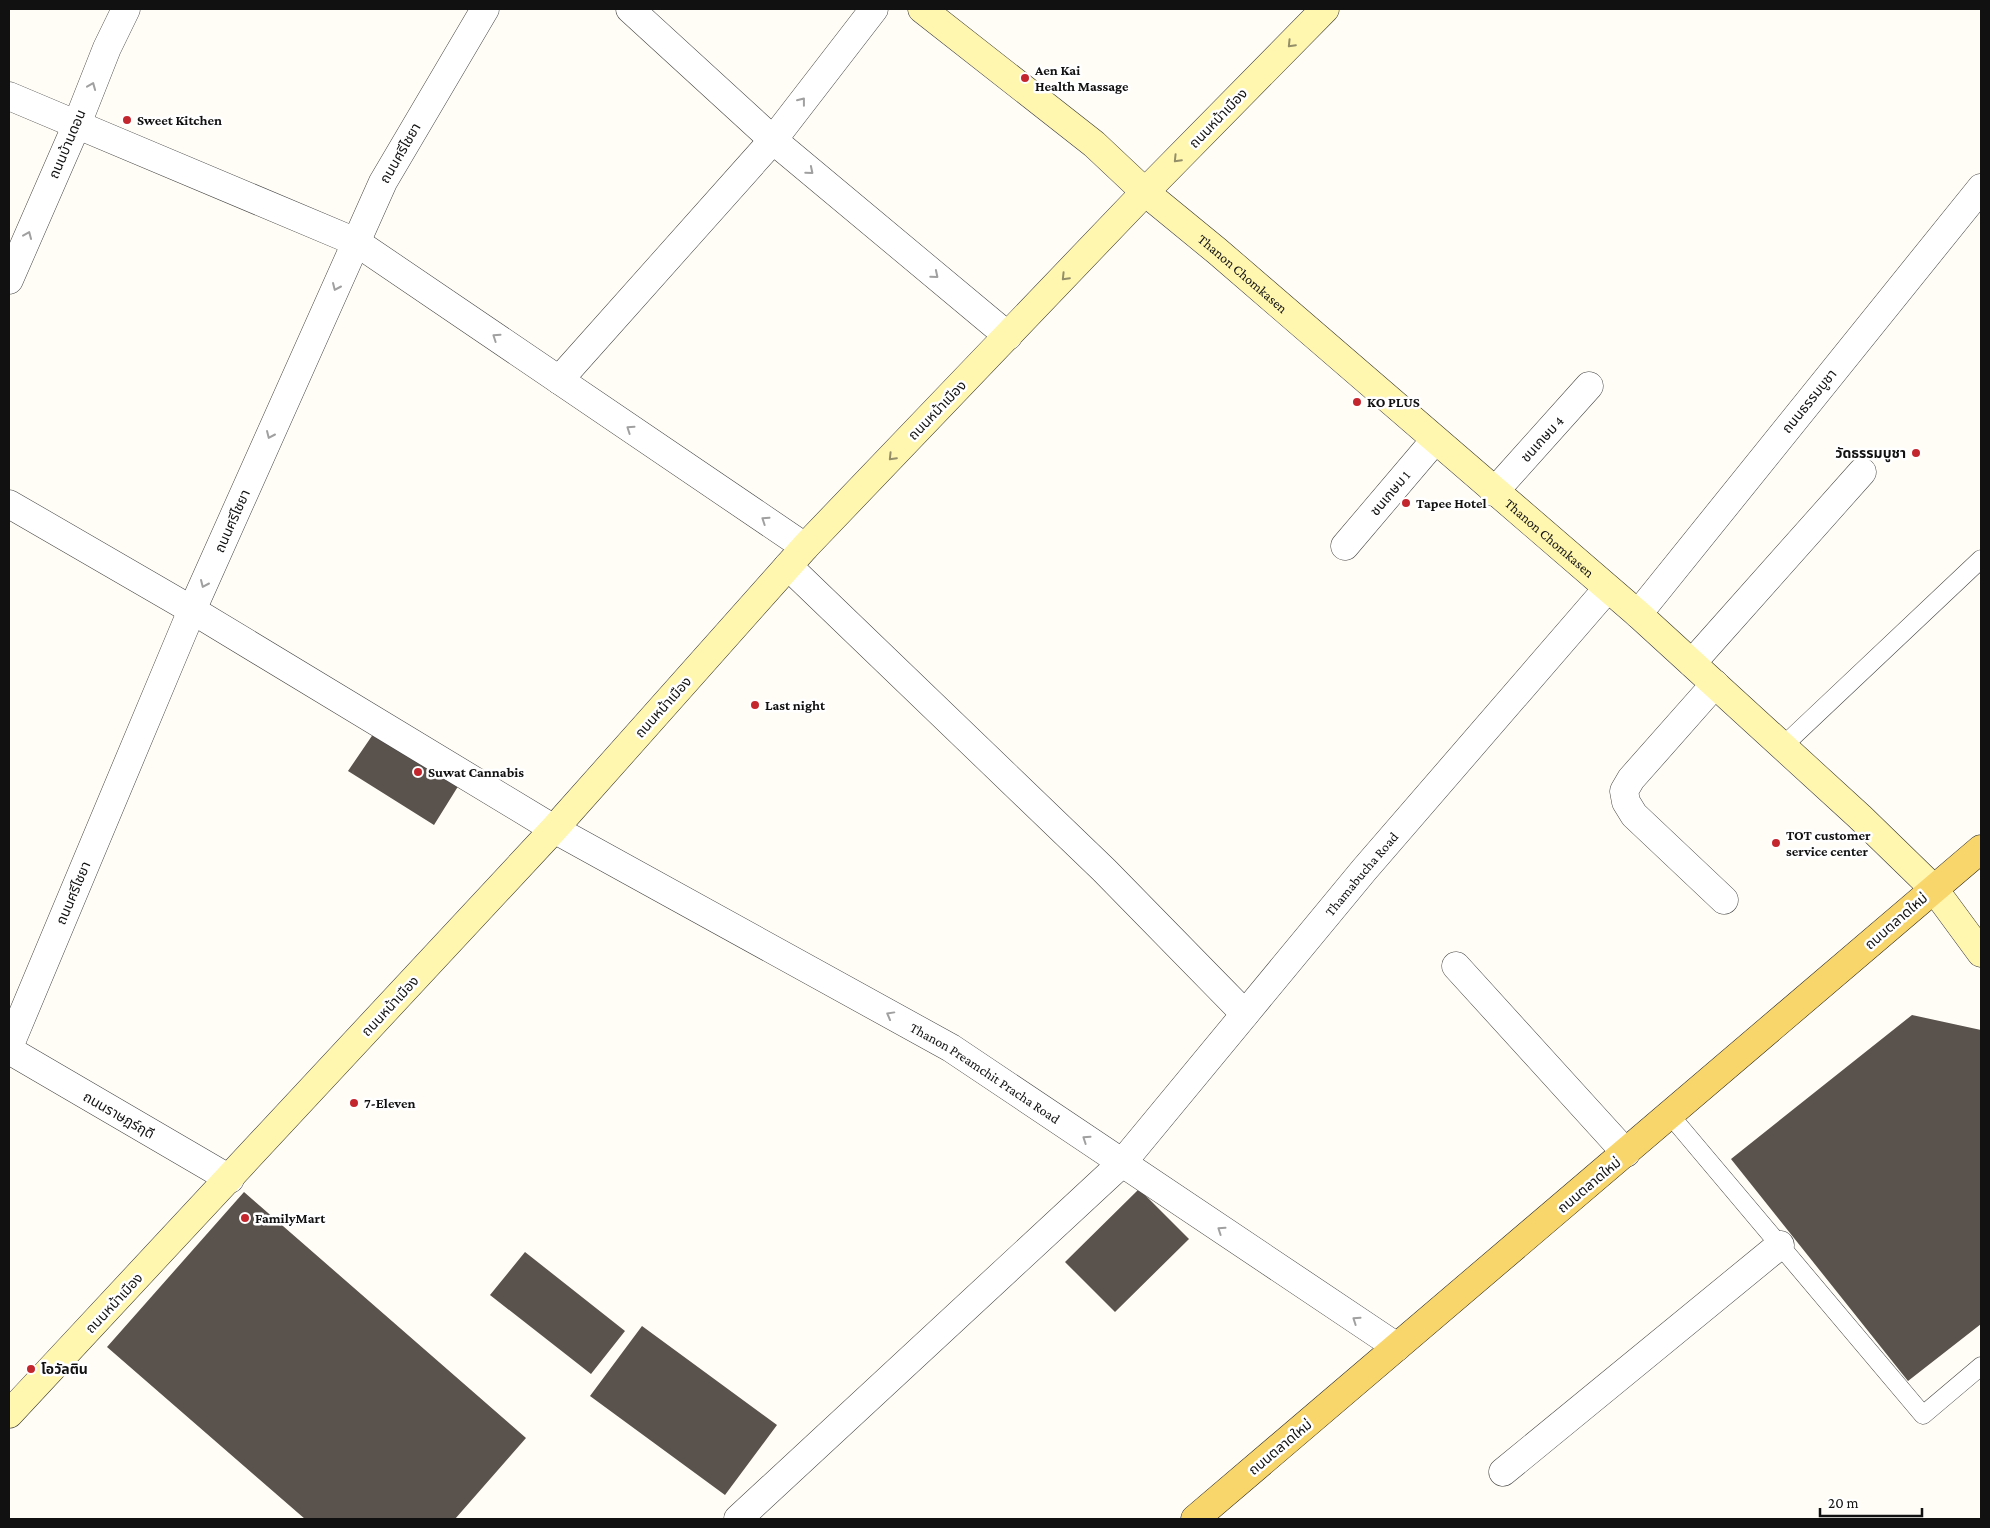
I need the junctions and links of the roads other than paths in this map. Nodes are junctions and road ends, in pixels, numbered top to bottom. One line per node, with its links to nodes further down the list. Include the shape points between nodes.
1 (126, 9): 8 (street, ถนนบ้านดอน, one-way to 1)
2 (485, 9): 12 (street, ถนนศรีไชยา, via 383,182)
3 (630, 9): 9 (street)
4 (874, 9): 9 (street, one-way to 4)
5 (922, 9): 11 (street, Thanon Chomkasen, via 1094,144)
6 (1325, 9): 11 (street, ถนนหน้าเมือง, one-way to 11)
7 (9, 96): 8 (street)
8 (76, 124): 12 (street); 13 (street, ถนนบ้านดอน, one-way to 8)
9 (773, 140): 14 (street, one-way to 14); 15 (street)
10 (1981, 188): 26 (street, ถนนธรรมบูชา)
11 (1145, 192): 14 (street, ถนนหน้าเมือง, one-way to 14); 17 (street, Thanon Chomkasen)
12 (356, 242): 15 (street, one-way to 12); 25 (street, ถนนศรีไชยา, one-way to 25)
13 (9, 280)
14 (1008, 336): 22 (street, ถนนหน้าเมือง, one-way to 22)
15 (559, 380): 22 (street, one-way to 15)
16 (1589, 386): 19 (street, ชนเกษม 4)
17 (1434, 440): 19 (street, Thanon Chomkasen); 21 (street, ชนเกษม 1)
18 (1862, 472): 27 (street)
19 (1494, 492): 24 (street, Thanon Chomkasen)
20 (9, 504): 25 (street, Thanon Preamchit Pracha Road)
21 (1344, 546)
22 (797, 557): 30 (street, ถนนหน้าเมือง); 36 (street)
23 (1981, 559): 29 (lane)
24 (1607, 589): 26 (street, Thanon Chomkasen); 36 (street, Thamabucha Road, via 1364,870)
25 (192, 610): 30 (street, Thanon Preamchit Pracha Road); 37 (street, ถนนศรีไชยา)
26 (1638, 614): 27 (street, Thanon Chomkasen)
27 (1692, 663): 28 (street, Thanon Chomkasen)
28 (1715, 684): 29 (street, Thanon Chomkasen); 33 (street, via 1624,791 1634,815)
29 (1783, 746): 32 (street, Thanon Chomkasen)
30 (554, 829): 40 (street, Thanon Preamchit Pracha Road, one-way to 30, via 951,1048); 41 (street, ถนนหน้าเมือง)
31 (1981, 849): 32 (main road, ถนนตลาดใหม่)
32 (1934, 889): 34 (street, Thanon Chomkasen); 38 (main road, ถนนตลาดใหม่)
33 (1724, 900)
34 (1981, 953)
35 (1456, 966): 39 (street)
36 (1245, 1014): 40 (street, Thamabucha Road)
37 (9, 1049): 41 (street, ถนนราษฎร์ฤดี)
38 (1670, 1115): 39 (main road, ถนนตลาดใหม่); 42 (lane)
39 (1626, 1153): 43 (main road, ถนนตลาดใหม่)
40 (1122, 1163): 43 (street, Thanon Preamchit Pracha Road, one-way to 40); 48 (street, Thamabucha Road)
41 (230, 1179): 45 (street, ถนนหน้าเมือง)
42 (1780, 1245): 44 (lane, via 1923,1415); 46 (street)
43 (1397, 1347): 47 (main road, ถนนตลาดใหม่)
44 (1981, 1366)
45 (9, 1414)
46 (1503, 1472)
47 (1204, 1517)
48 (738, 1519)

